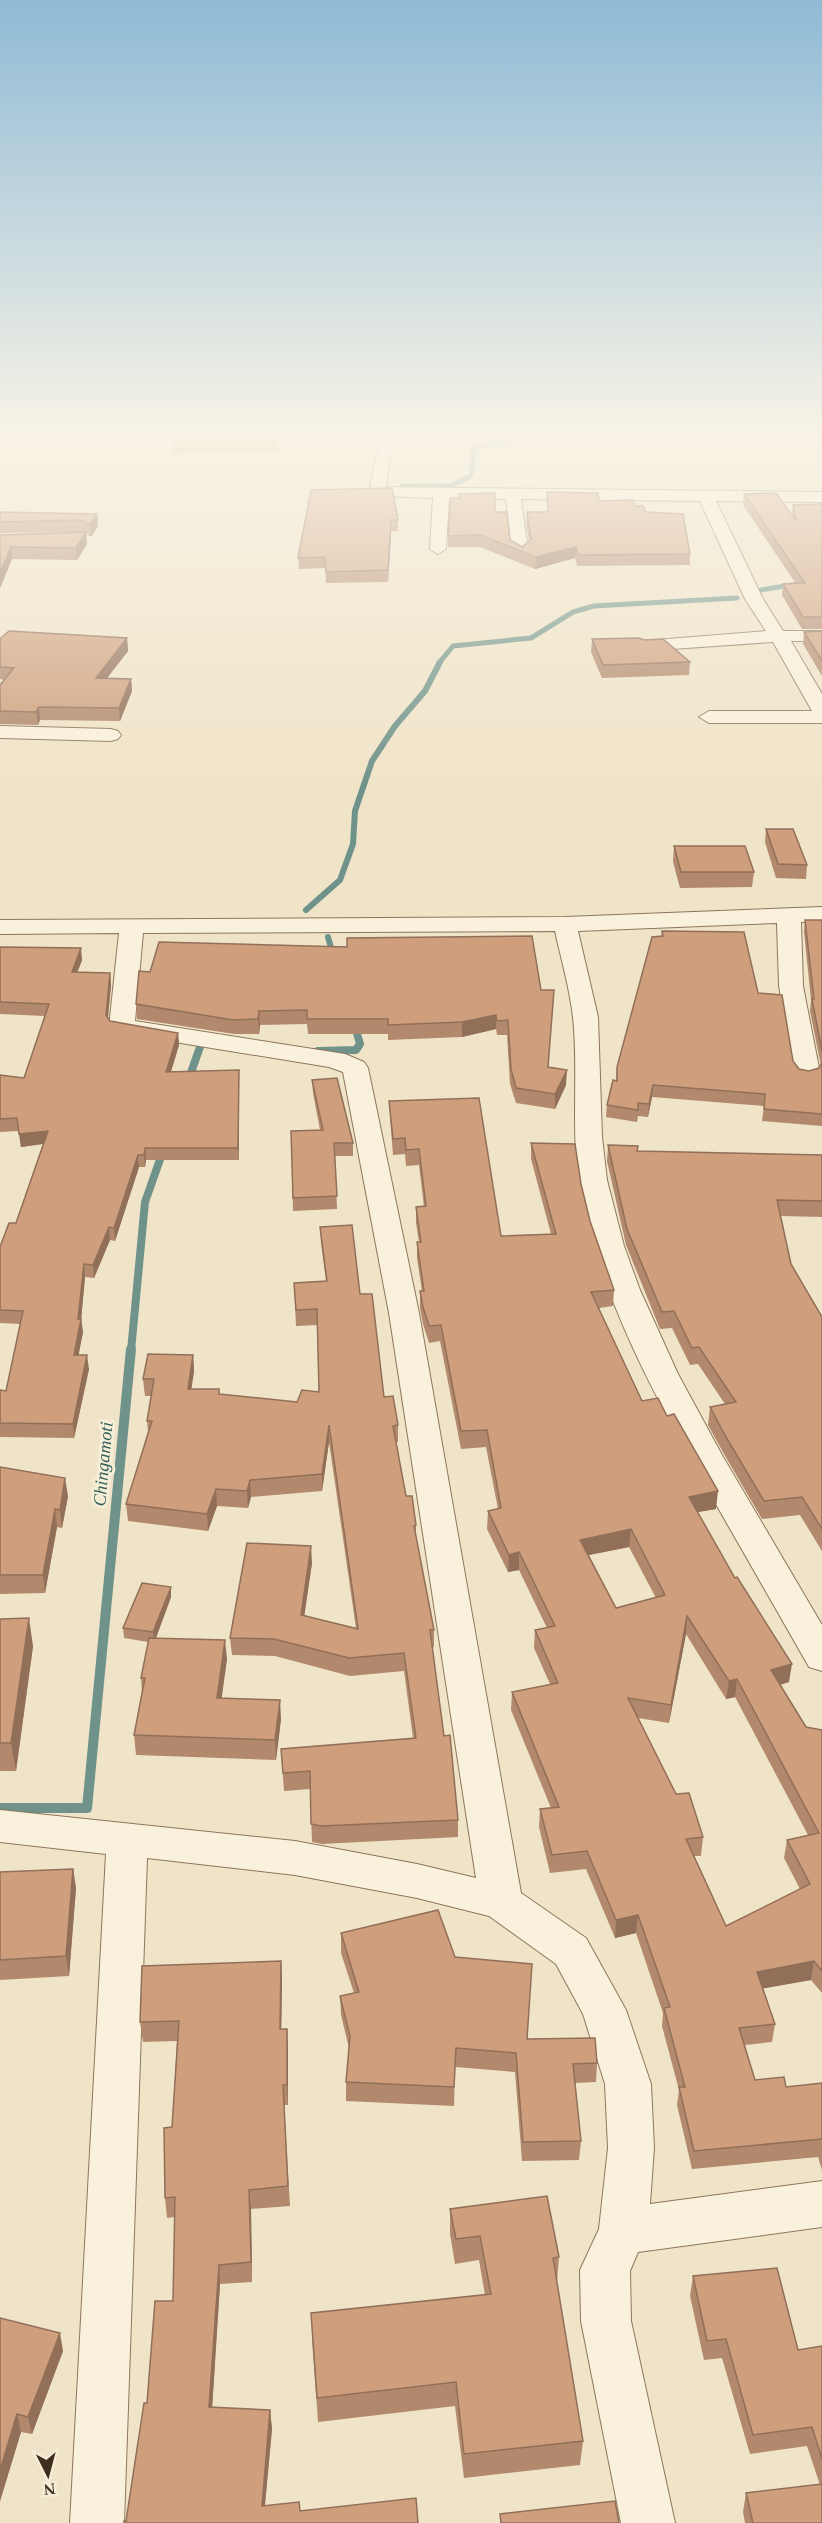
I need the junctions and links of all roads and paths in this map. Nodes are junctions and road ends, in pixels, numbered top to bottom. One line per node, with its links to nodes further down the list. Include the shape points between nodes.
1 (732, 552): 2 (street, via 754,599)
2 (778, 636): 3 (street); 4 (street); 5 (street)
3 (822, 636)
4 (643, 646)
5 (822, 711)
6 (710, 717): 7 (street)
7 (822, 717)
8 (0, 732): 9 (street)
9 (111, 735)
10 (822, 914): 11 (street)
11 (789, 915): 12 (street); 15 (street, via 791,986)
12 (565, 924): 14 (street); 16 (street, via 587,1028 589,1158 609,1246 649,1347 699,1446)
13 (0, 927): 14 (street)
14 (132, 927): 19 (street, via 122,1027 329,1059 355,1068 404,1313)
15 (807, 1073)
16 (822, 1657)
17 (0, 1826): 18 (street)
18 (127, 1840): 19 (street, via 295,1858); 22 (street)
19 (501, 1902): 21 (street, via 571,1951 604,2010 628,2084 631,2148)
20 (822, 2204): 21 (street)
21 (623, 2231): 23 (street, via 605,2270 606,2320)
22 (97, 2523)
23 (648, 2523)

